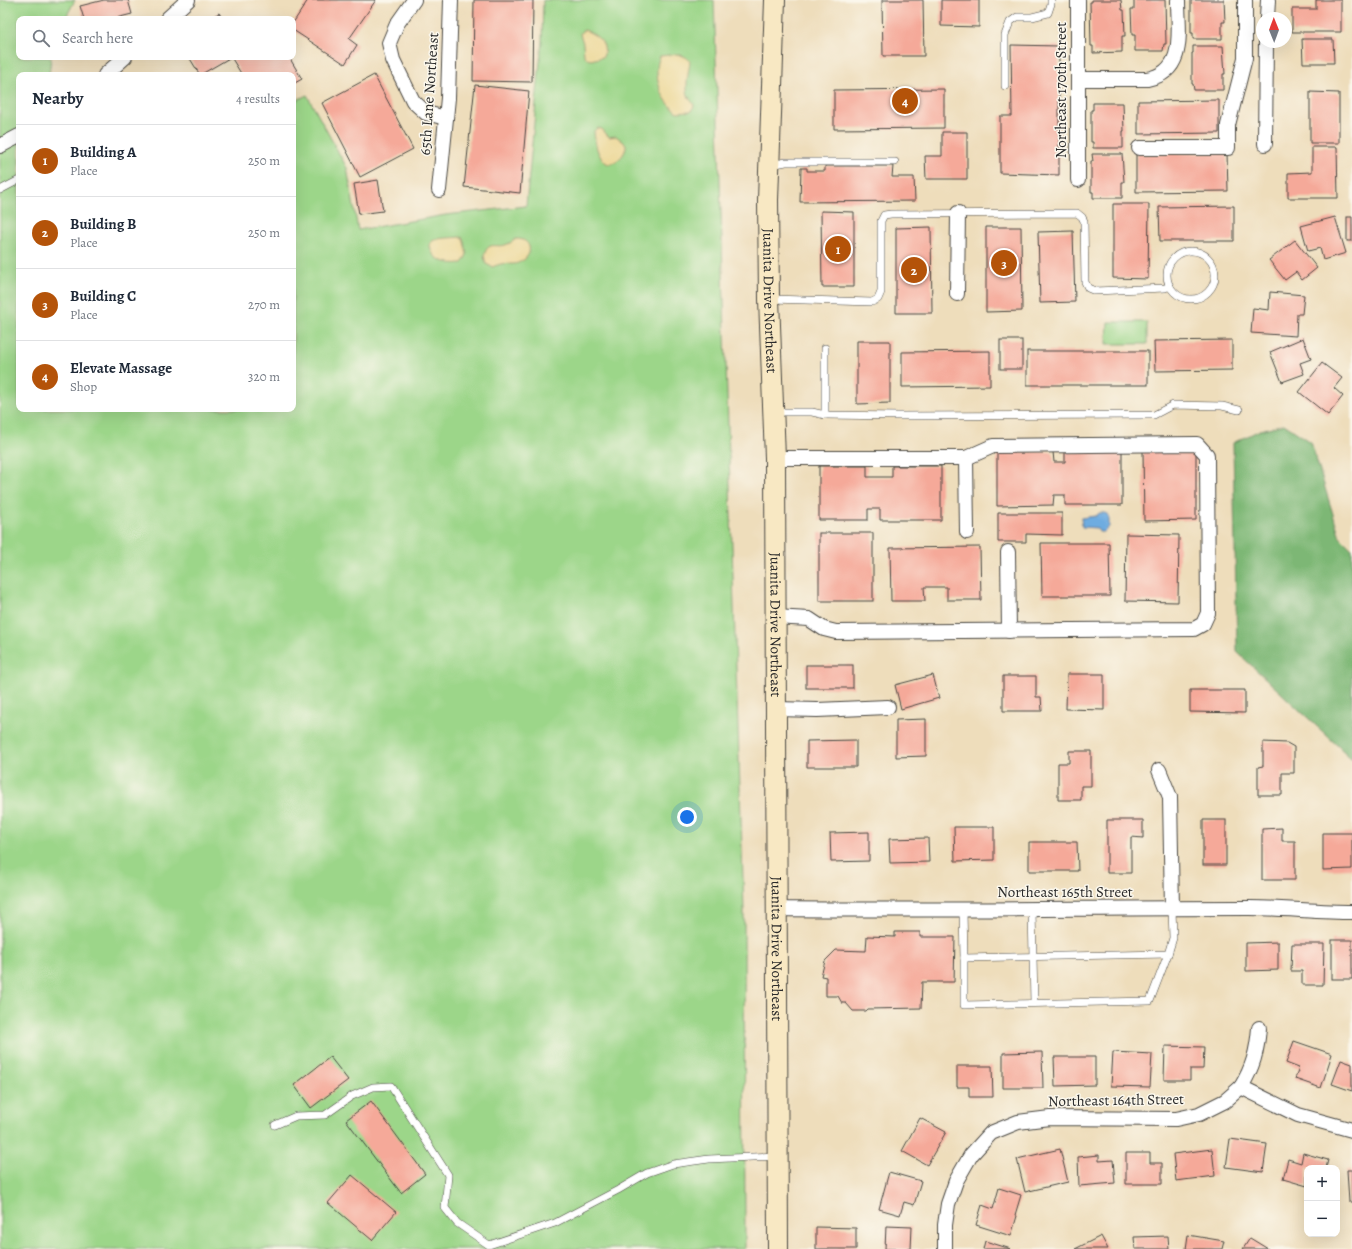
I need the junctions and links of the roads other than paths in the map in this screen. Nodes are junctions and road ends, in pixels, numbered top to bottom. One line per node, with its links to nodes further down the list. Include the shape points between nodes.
1 (188, 0): 11 (street)
2 (414, 0): 17 (street, via 397,24 390,43 393,60 414,101 426,113)
3 (451, 0): 17 (street, 65th Lane Northeast)
4 (775, 0): 23 (main road, Juanita Drive Northeast)
5 (1051, 0): 16 (lane, via 1048,13 1017,17 1010,22 1005,35)
6 (1078, 0): 15 (street, Northeast 170th Street)
7 (1178, 0): 15 (street, via 1179,47 1176,58 1164,73 1146,79)
8 (1245, 0): 21 (street, via 1245,58 1228,125 1228,148)
9 (1268, 0): 10 (street)
10 (1267, 12)
11 (170, 16)
12 (1266, 48): 19 (street)
13 (122, 60): 14 (street)
14 (108, 72)
15 (1078, 79): 24 (street, Northeast 170th Street)
16 (1005, 86)
17 (446, 118): 27 (street, 65th Lane Northeast)
18 (16, 138): 20 (street)
19 (1265, 144)
20 (0, 146)
21 (1139, 148)
22 (895, 162): 23 (lane, via 786,162)
23 (769, 165): 31 (main road, Juanita Drive Northeast)
24 (1078, 180)
25 (16, 182): 26 (lane)
26 (0, 190)
27 (439, 190)
28 (958, 213): 29 (lane, via 1076,213 1084,221 1085,282 1088,288 1095,291); 30 (street); 31 (lane, via 884,215 881,221 881,292 878,299 872,302)
29 (1170, 286): 29 (lane, via 1178,296 1196,299 1212,289 1215,270 1205,255 1196,251 1186,252 1171,262 1167,271)
30 (958, 294)
31 (769, 299): 34 (main road, Juanita Drive Northeast)
32 (825, 348): 35 (lane)
33 (1239, 410): 35 (lane, via 1222,406 1173,405 1154,415)
34 (772, 412): 35 (lane, via 812,412); 36 (main road, Juanita Drive Northeast)
35 (825, 415)
36 (775, 458): 37 (street); 40 (main road, Juanita Drive Northeast)
37 (966, 458): 38 (street); 41 (street, via 993,446 1197,444 1207,455 1208,613 1203,624 1194,629)
38 (967, 532)
39 (1008, 552): 41 (street)
40 (776, 618): 41 (street, via 809,619 824,629 836,632); 43 (main road, Juanita Drive Northeast)
41 (1009, 631)
42 (888, 707): 43 (street)
43 (776, 709): 45 (main road, Juanita Drive Northeast)
44 (1159, 770): 46 (street, via 1170,797)
45 (777, 909): 47 (street, Northeast 165th Street); 58 (main road, Juanita Drive Northeast)
46 (1172, 909): 48 (street, Northeast 165th Street); 49 (street, Northeast 165th Street, via 1252,908); 50 (lane, via 1173,938)
47 (963, 910): 48 (street, Northeast 165th Street); 52 (lane)
48 (1032, 910): 51 (lane)
49 (1352, 912)
50 (1168, 954): 51 (lane); 53 (lane, via 1150,1001)
51 (1034, 956): 52 (lane); 53 (lane)
52 (964, 958): 53 (lane, via 964,1005)
53 (1034, 1003)
54 (1259, 1028): 55 (street, Northeast 164th Street, via 1258,1049 1250,1072)
55 (1241, 1087): 57 (street, via 1298,1115); 60 (street, Northeast 164th Street, via 1225,1101 1199,1114 1176,1119 1050,1118 1018,1122 991,1133 971,1155 956,1181 948,1204)
56 (275, 1125): 58 (lane, via 296,1116 325,1115 352,1096 373,1087 391,1086 448,1175 444,1208 458,1223 489,1245 555,1224 647,1173 673,1164 709,1159)
57 (1352, 1130)
58 (778, 1156): 59 (main road, Juanita Drive Northeast)
59 (778, 1249)
60 (945, 1249)

